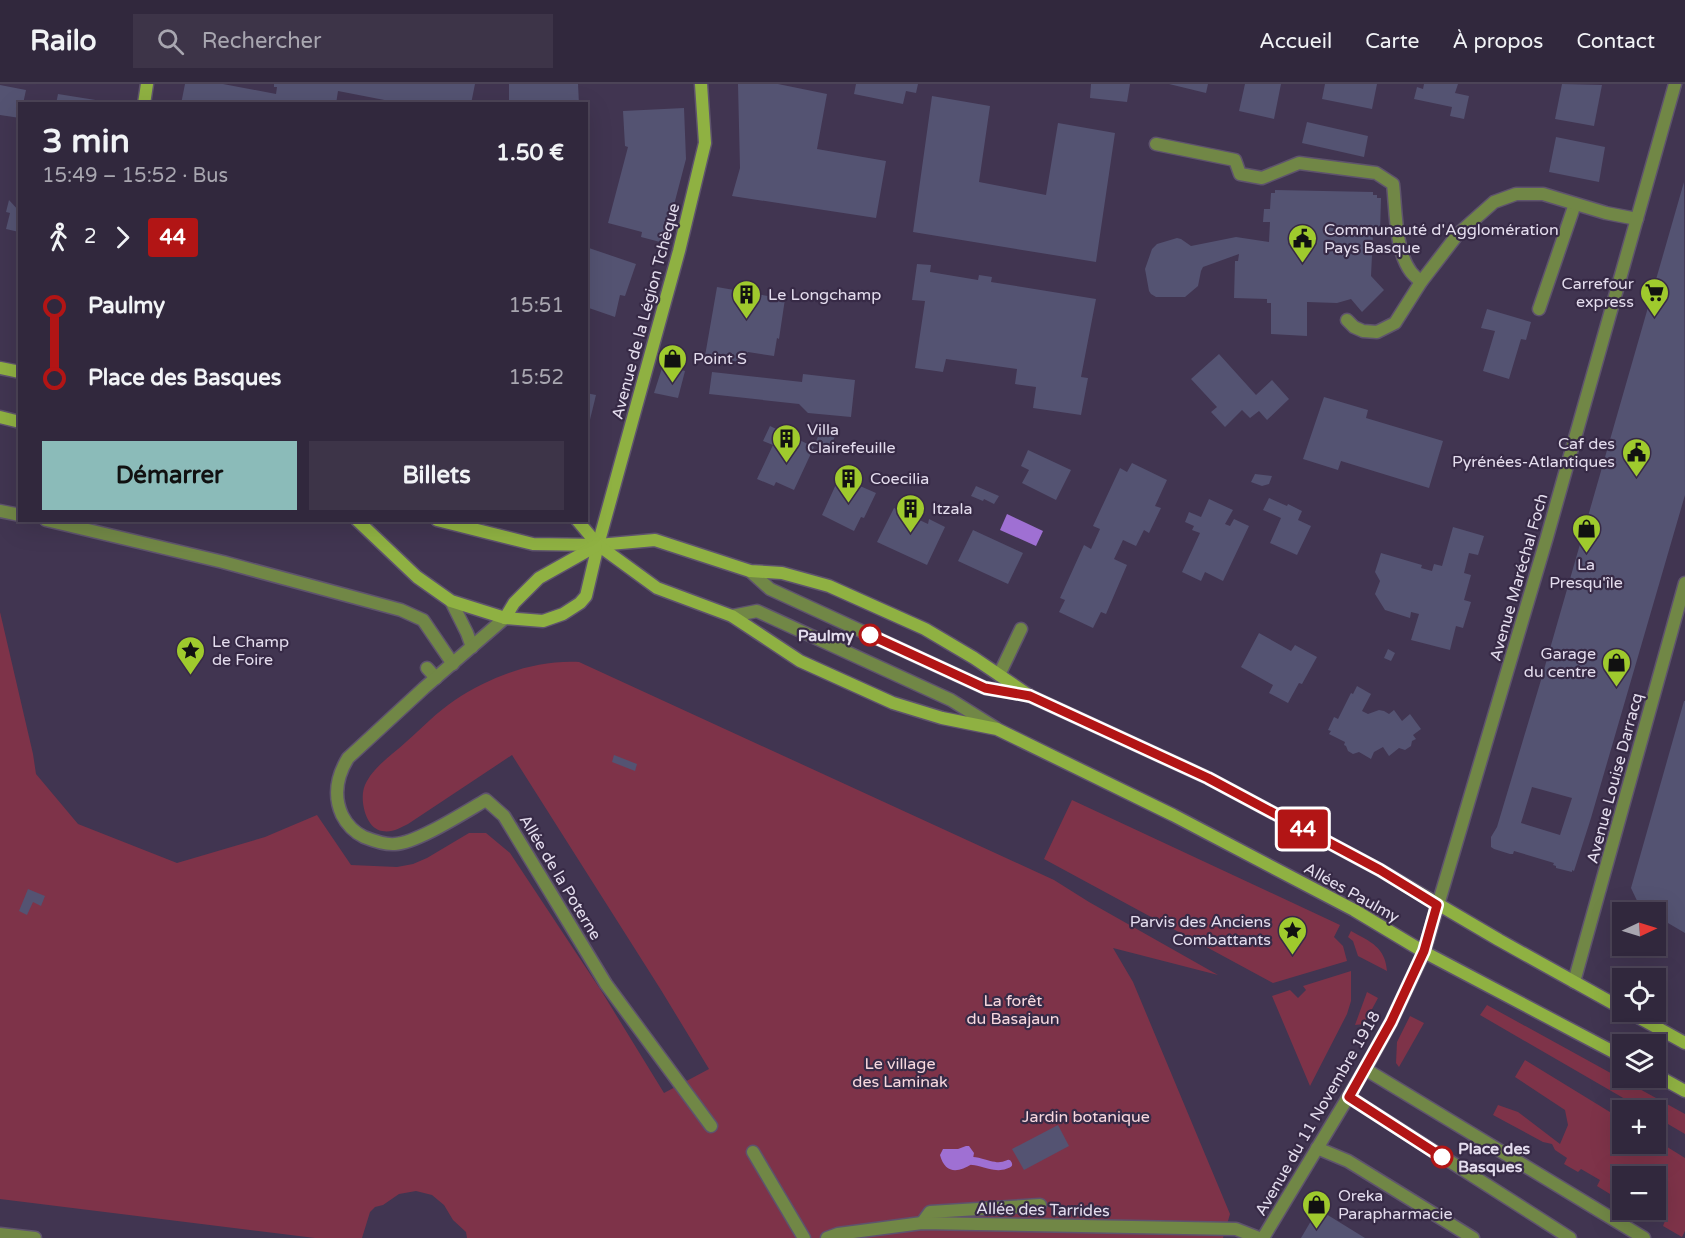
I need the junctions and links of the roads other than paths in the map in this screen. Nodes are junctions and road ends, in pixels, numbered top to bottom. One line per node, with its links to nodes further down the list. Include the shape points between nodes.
1 (147, 84): 4 (main road)
2 (701, 84): 21 (main road, Avenue de la Légion Tchèque, via 705,143)
3 (1675, 84): 7 (street, Avenue Maréchal Foch)
4 (144, 102)
5 (1156, 144): 8 (street, via 1234,160 1240,174 1262,178 1299,163 1376,173 1393,184 1403,257)
6 (1575, 204): 7 (street); 8 (street, via 1543,194 1516,194 1494,202 1458,234); 9 (street)
7 (1637, 219): 35 (street, Avenue Maréchal Foch)
8 (1421, 282): 10 (street, via 1395,323 1377,332 1362,331)
9 (1539, 309)
10 (1347, 320)
11 (0, 368): 12 (main road)
12 (18, 372)
13 (0, 417): 14 (main road)
14 (18, 422)
15 (0, 511): 16 (street)
16 (18, 515)
17 (54, 522): 29 (street, via 401,610 423,620)
18 (359, 522): 24 (main road, via 417,577)
19 (445, 522): 21 (main road, via 533,544)
20 (579, 522): 21 (main road, Allées Paulmy)
21 (598, 544): 22 (main road, via 655,540); 25 (main road, Allées Paulmy, via 657,588); 26 (main road, Allée de la Poterne, via 539,578); 26 (main road, via 586,596 580,603 543,621)
22 (750, 571): 31 (main road, via 783,573 828,586 925,629); 33 (street, via 770,589 985,688)
23 (1685, 583): 37 (street, Avenue Louise Darracq)
24 (451, 601): 26 (main road); 28 (street)
25 (732, 616): 34 (main road, Allées Paulmy, via 800,661 893,703); 34 (street, Allées Paulmy, via 757,610 951,700)
26 (505, 618): 28 (street, Allée de la Poterne)
27 (1021, 629): 31 (street)
28 (472, 647): 29 (street, Allée de la Poterne)
29 (453, 664): 32 (street, Allée de la Poterne)
30 (427, 668): 32 (street)
31 (999, 675): 33 (main road)
32 (436, 678): 46 (street, Allée de la Poterne, via 348,759 336,789 337,805 346,823 374,842 395,844 409,841 486,800 504,816 606,984)
33 (1030, 696): 35 (main road, via 1208,778)
34 (997, 729): 36 (main road, Allées Paulmy, via 1173,815 1344,904)
35 (1437, 905): 36 (street, Avenue du 11 Novembre 1918); 37 (main road)
36 (1424, 951): 41 (main road, Allées Paulmy); 42 (street, Avenue du 11 Novembre 1918)
37 (1574, 982): 38 (main road)
38 (1612, 1003)
39 (1647, 1022): 40 (main road)
40 (1685, 1043)
41 (1612, 1051)
42 (1365, 1069): 45 (street, Avenue du 11 Novembre 1918); 58 (street)
43 (1666, 1081): 44 (main road)
44 (1685, 1091)
45 (1349, 1097): 47 (street, Avenue du 11 Novembre 1918); 57 (street)
46 (711, 1126)
47 (1317, 1148): 55 (street, Avenue du 11 Novembre 1918); 56 (street, via 1348,1161)
48 (753, 1152): 53 (street)
49 (1040, 1205): 50 (street, via 930,1212)
50 (922, 1223): 54 (street, Allée des Tarrides); 55 (street, Allée des Tarrides, via 1236,1229)
51 (0, 1234): 52 (street)
52 (35, 1238)
53 (804, 1238)
54 (827, 1238)
55 (1261, 1238)
56 (1473, 1238)
57 (1569, 1238)
58 (1644, 1238)

